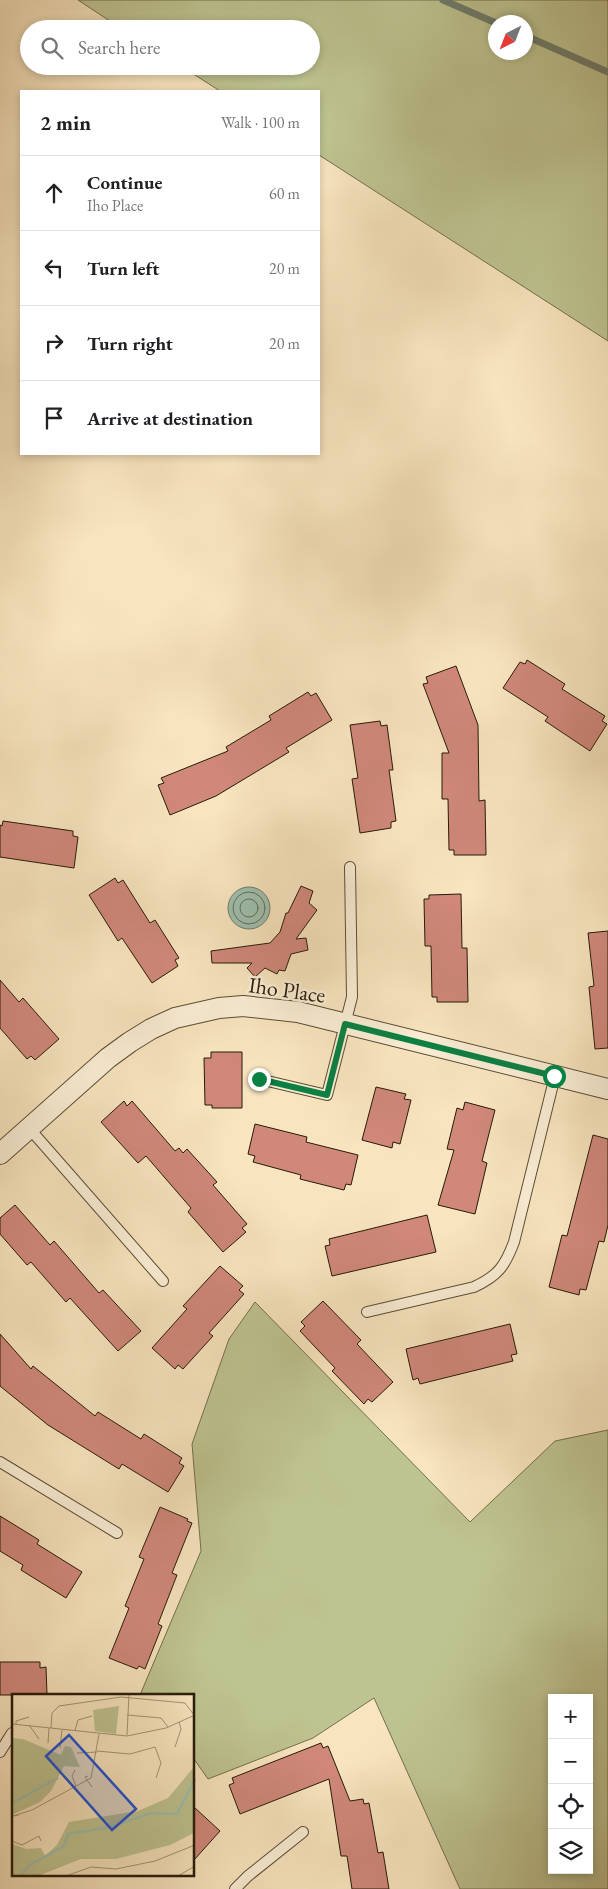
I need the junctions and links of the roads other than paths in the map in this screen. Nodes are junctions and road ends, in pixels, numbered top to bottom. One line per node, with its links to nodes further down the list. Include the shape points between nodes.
1 (350, 867): 2 (lane, via 352,997)
2 (345, 1024): 3 (street, Iho Place); 4 (lane, via 327,1095); 6 (street, Iho Place, via 298,1012 244,1006 212,1009 175,1018 151,1029 108,1058)
3 (554, 1076): 5 (street, Iho Place); 9 (lane, via 514,1242 498,1273 474,1288)
4 (259, 1079)
5 (608, 1089)
6 (28, 1128): 7 (street, Iho Place); 8 (lane)
7 (0, 1154)
8 (163, 1281)
9 (367, 1312)
10 (0, 1462): 11 (lane)
11 (117, 1533)
12 (12, 1733): 13 (lane)
13 (0, 1752)
14 (303, 1832): 15 (lane)
15 (236, 1889)

